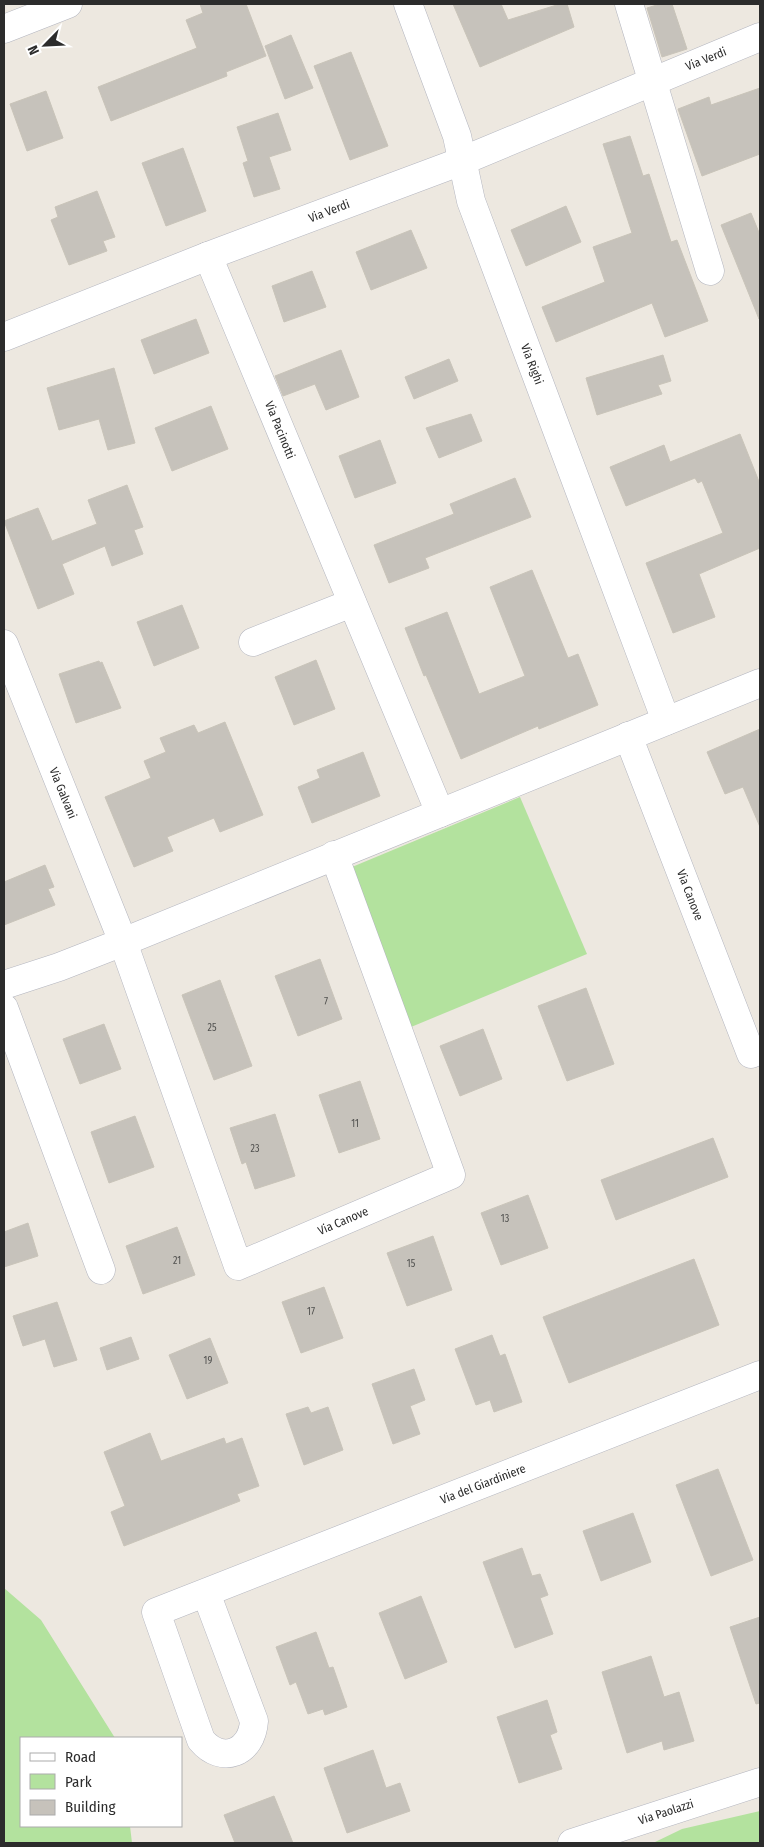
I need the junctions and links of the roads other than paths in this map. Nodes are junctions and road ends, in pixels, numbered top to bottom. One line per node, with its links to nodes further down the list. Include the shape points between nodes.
1 (68, 4): 4 (street)
2 (408, 4): 7 (street, Via Righi, via 457,136)
3 (629, 4): 6 (street)
4 (4, 29)
5 (760, 37): 6 (street, Via Verdi)
6 (652, 81): 7 (street, Via Verdi); 9 (street)
7 (462, 161): 8 (street, Via Verdi); 15 (street, Via Righi, via 470,201)
8 (208, 256): 10 (street, Via Verdi); 11 (street, Via Pacinotti)
9 (710, 271)
10 (4, 337)
11 (352, 603): 12 (street); 17 (street, Via Pacinotti)
12 (253, 642)
13 (4, 644): 19 (street, Via Galvani)
14 (760, 683): 15 (street)
15 (666, 721): 16 (street)
16 (628, 736): 17 (street); 22 (street, Via Canove)
17 (440, 813): 18 (street)
18 (334, 855): 19 (street); 19 (street, Via Canove, via 452,1175 238,1266)
19 (123, 942): 20 (street)
20 (4, 986)
21 (4, 1008): 23 (street)
22 (751, 1054)
23 (101, 1270)
24 (760, 1375): 25 (street, Via del Giardiniere)
25 (206, 1593): 25 (street, Via del Giardiniere, via 254,1721 253,1731 243,1748 225,1754 215,1752 201,1740 156,1612)
26 (760, 1782): 27 (street, Via Paolazzi)
27 (572, 1843)

